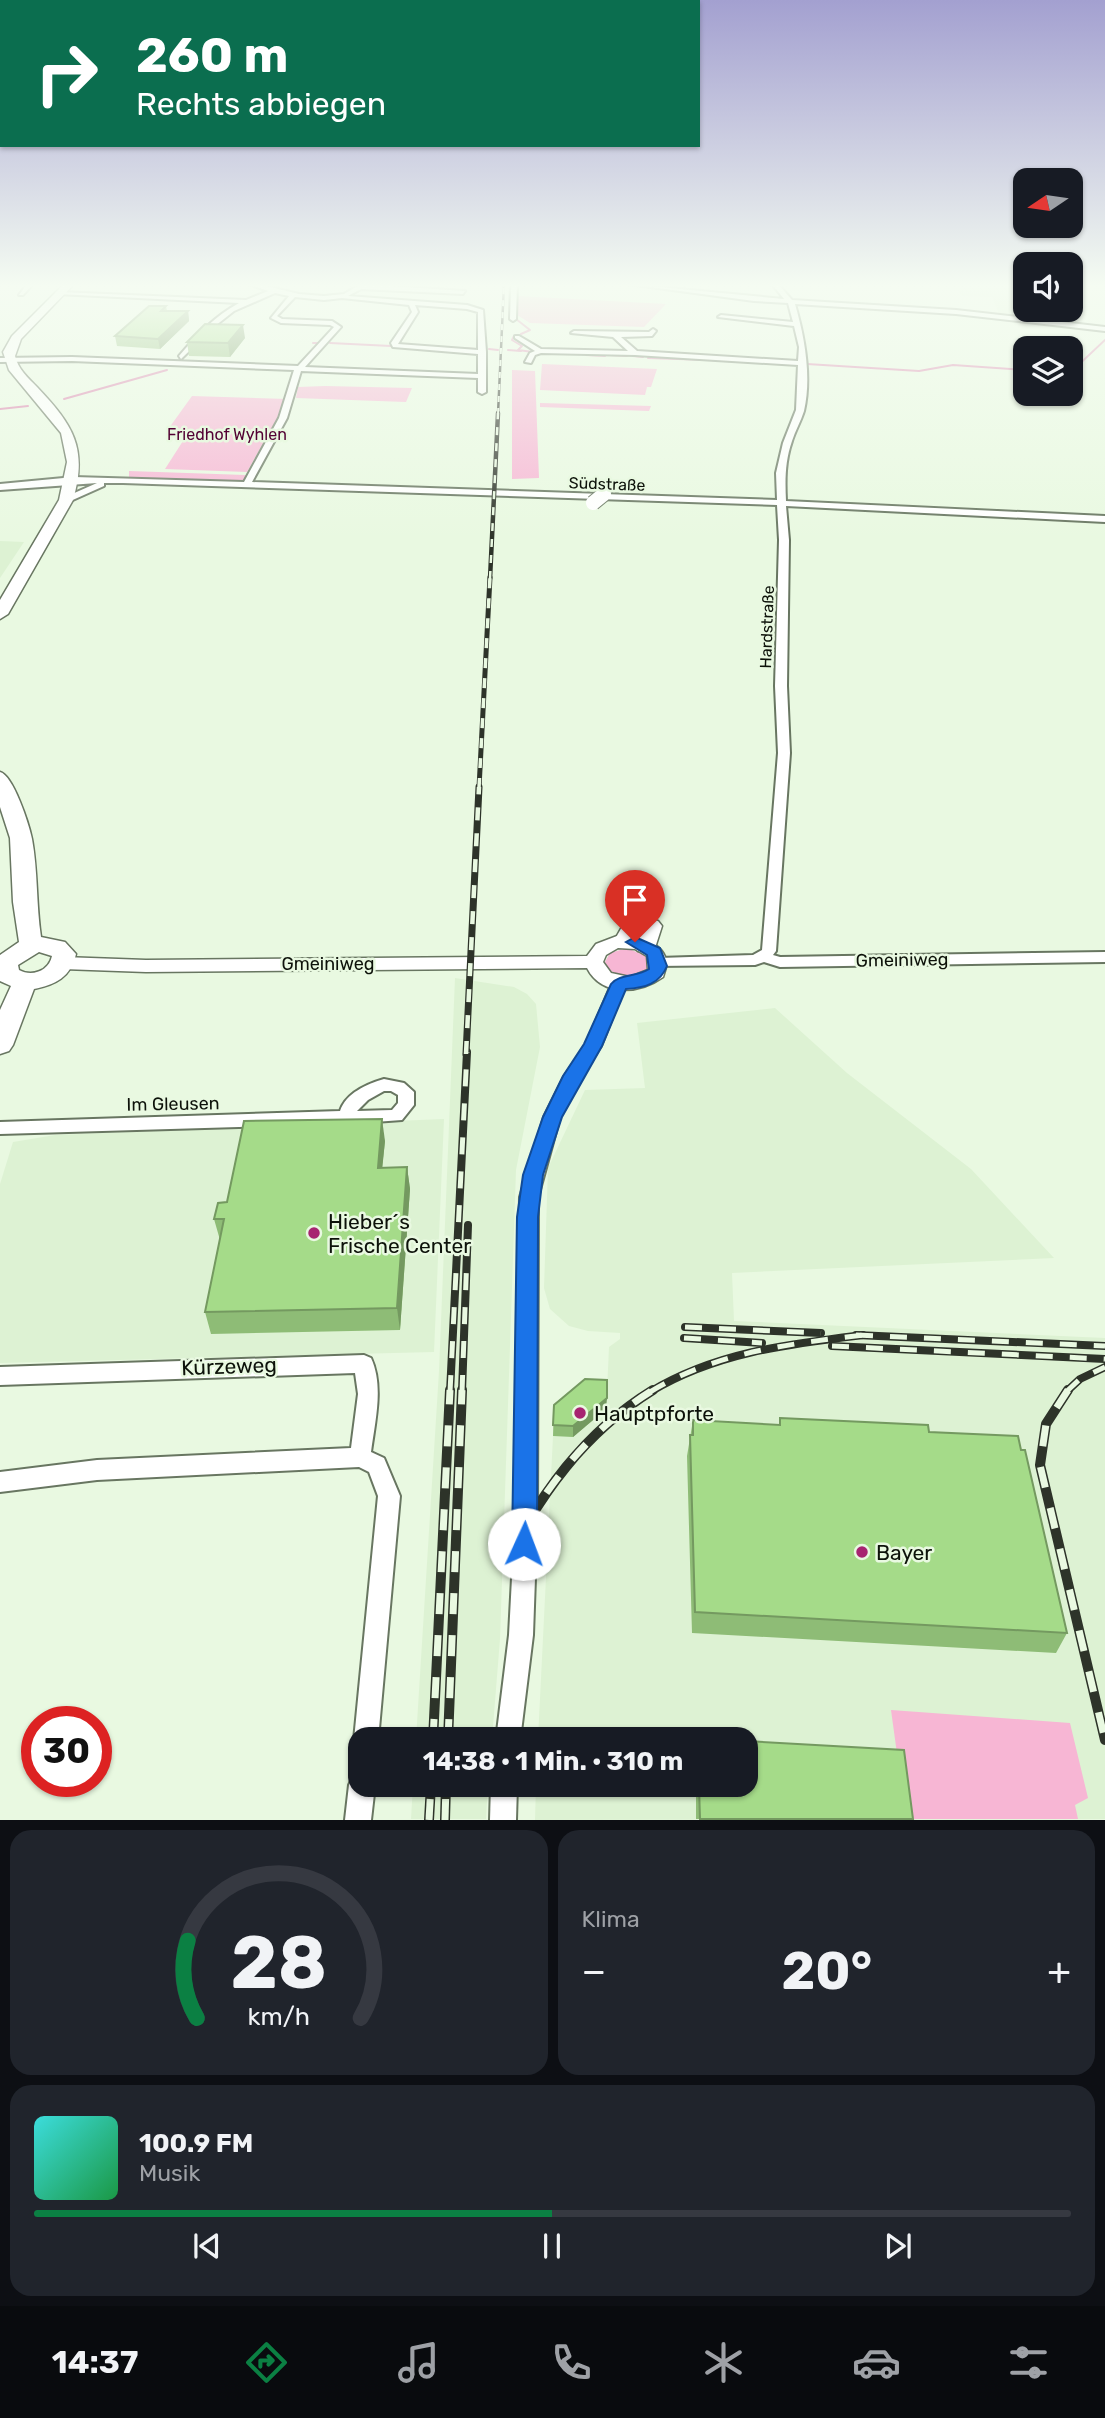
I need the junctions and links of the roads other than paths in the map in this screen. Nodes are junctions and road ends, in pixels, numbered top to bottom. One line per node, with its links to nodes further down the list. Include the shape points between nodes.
1 (14, 369): 8 (main road, via 64,425)
2 (269, 369): 5 (street)
3 (482, 369): 6 (street)
4 (801, 369): 15 (street, Hardstraße, via 800,410 782,459)
5 (298, 370): 6 (street); 12 (street, via 283,418)
6 (482, 376): 7 (street)
7 (482, 392)
8 (75, 459): 9 (main road); 10 (street)
9 (74, 480): 10 (street, Südstraße); 11 (street, Südstraße); 14 (main road)
10 (46, 481): 13 (street, Südstraße)
11 (108, 481): 12 (street, Südstraße); 14 (street, Südstraße)
12 (246, 485): 15 (street, Südstraße)
13 (0, 487)
14 (66, 500): 17 (main road)
15 (782, 503): 16 (street, Südstraße); 21 (street, Hardstraße, via 784,753 769,951)
16 (1105, 519)
17 (0, 614)
18 (0, 778): 20 (main road, via 21,838)
19 (643, 940): 21 (street, Gmeiniweg, via 755,960); 23 (street, via 600,949); 26 (street, via 656,973)
20 (31, 946): 24 (main road, via 57,947 64,954); 25 (main road, via 10,958 5,969 11,978)
21 (764, 957): 22 (street, Gmeiniweg, via 780,962)
22 (1105, 957)
23 (594, 962): 24 (street, Gmeiniweg); 26 (street, via 601,975)
24 (63, 963): 25 (main road, via 52,974)
25 (25, 982): 27 (main road)
26 (619, 984): 34 (street, via 593,1046 552,1117 529,1197 526,1521 521,1635)
27 (0, 1045)
28 (347, 1118): 29 (street, Im Gleusen)
29 (0, 1128)
30 (0, 1376): 31 (street, Kürzeweg, via 364,1364 368,1394)
31 (360, 1457): 32 (street, via 97,1469); 33 (street, via 377,1465 389,1496)
32 (0, 1482)
33 (367, 1727)
34 (510, 1727)
35 (361, 1797): 37 (street)
36 (504, 1797): 38 (street)
37 (358, 1819)
38 (503, 1819)

